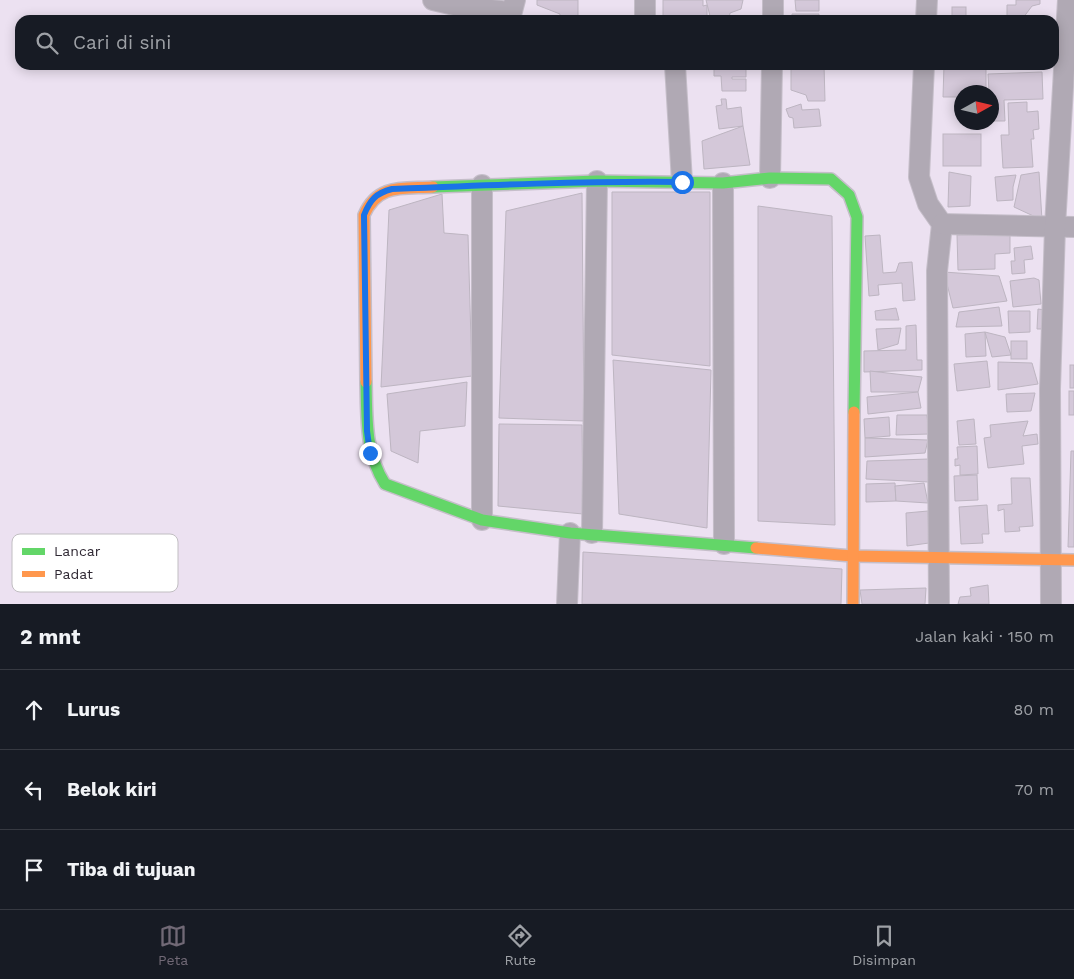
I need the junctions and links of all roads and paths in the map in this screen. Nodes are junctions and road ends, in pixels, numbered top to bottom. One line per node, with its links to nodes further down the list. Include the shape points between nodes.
1 (433, 0): 6 (street, via 463,8)
2 (646, 0): 7 (street)
3 (773, 0): 8 (street)
4 (927, 0): 9 (street)
5 (1068, 0): 19 (street)
6 (517, 12)
7 (645, 15)
8 (773, 15)
9 (926, 15)
10 (675, 70): 15 (street)
11 (772, 70): 13 (street)
12 (924, 70): 18 (street, via 919,177 928,204)
13 (770, 178): 16 (street); 24 (street, via 831,179 849,195 857,217)
14 (597, 181): 15 (street); 17 (street); 22 (street)
15 (682, 182): 16 (street)
16 (723, 183): 23 (street)
17 (482, 185): 20 (street); 20 (street, via 392,189 379,193 369,202 364,215 367,431 377,472 385,484)
18 (942, 224): 19 (street); 25 (street, via 937,271)
19 (1064, 227): 26 (street, via 1050,389)
20 (482, 520): 21 (street)
21 (570, 533): 22 (street); 28 (street)
22 (592, 533): 23 (street)
23 (724, 544): 24 (street)
24 (852, 556): 25 (street); 29 (street)
25 (938, 558): 26 (street); 30 (street)
26 (1051, 560): 27 (street); 31 (street)
27 (1074, 560)
28 (567, 604)
29 (853, 604)
30 (939, 604)
31 (1051, 604)

